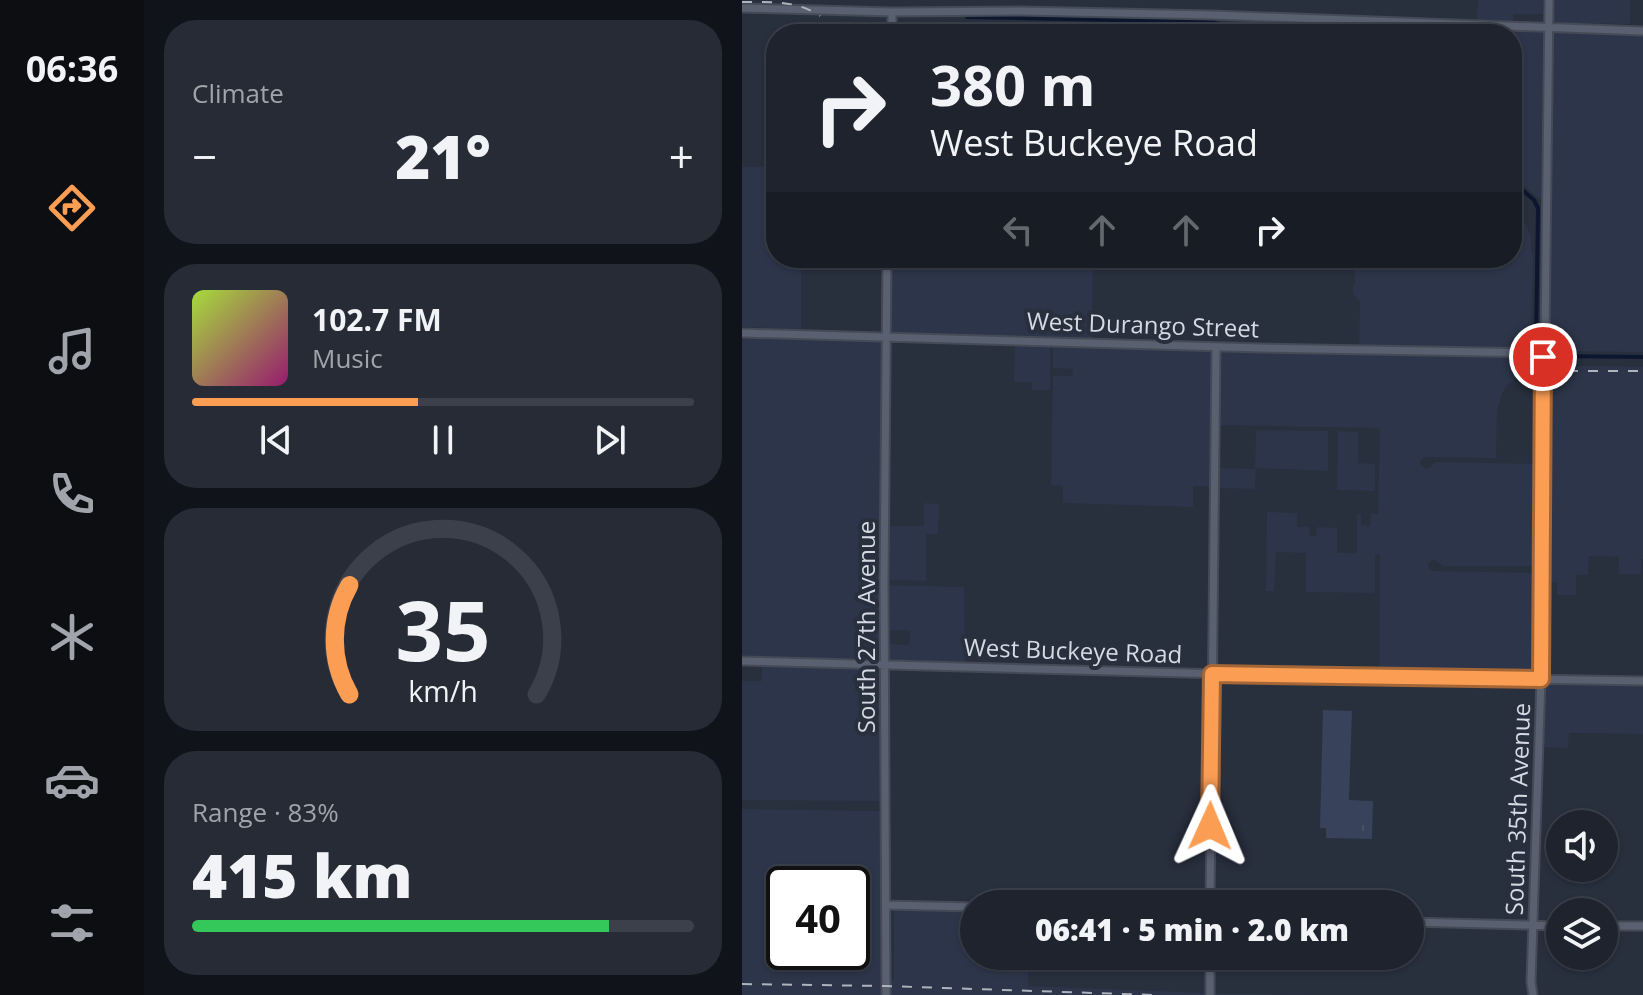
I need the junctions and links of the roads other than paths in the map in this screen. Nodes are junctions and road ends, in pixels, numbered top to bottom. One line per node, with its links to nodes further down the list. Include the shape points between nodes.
1 (1549, 0): 7 (main road, South 35th Avenue)
2 (742, 8): 3 (main road)
3 (892, 12): 4 (main road); 5 (main road, via 1077,12)
4 (892, 24)
5 (1430, 24)
6 (1522, 27): 7 (main road)
7 (1548, 28): 8 (main road); 13 (main road, South 35th Avenue)
8 (1643, 31)
9 (887, 268): 11 (main road, South 27th Avenue)
10 (742, 333): 11 (main road, West Durango Street)
11 (887, 337): 12 (main road, West Durango Street); 15 (main road, South 27th Avenue)
12 (1216, 347): 13 (main road, West Durango Street); 16 (main road)
13 (1543, 353): 17 (main road, South 35th Avenue)
14 (742, 661): 15 (main road, West Buckeye Road)
15 (885, 664): 16 (main road, West Buckeye Road); 20 (main road, South 27th Avenue)
16 (1212, 674): 17 (main road, West Buckeye Road); 19 (main road)
17 (1541, 679): 18 (main road, West Buckeye Road); 23 (main road, South 35th Avenue)
18 (1643, 681)
19 (1210, 890)
20 (886, 905): 21 (main road); 29 (main road, South 27th Avenue)
21 (960, 907)
22 (1424, 922): 23 (main road)
23 (1534, 925): 24 (main road); 28 (main road, South 35th Avenue)
24 (1546, 925)
25 (1618, 926): 26 (main road)
26 (1643, 926)
27 (1210, 970): 30 (main road)
28 (1531, 993)
29 (886, 995)
30 (1210, 995)

